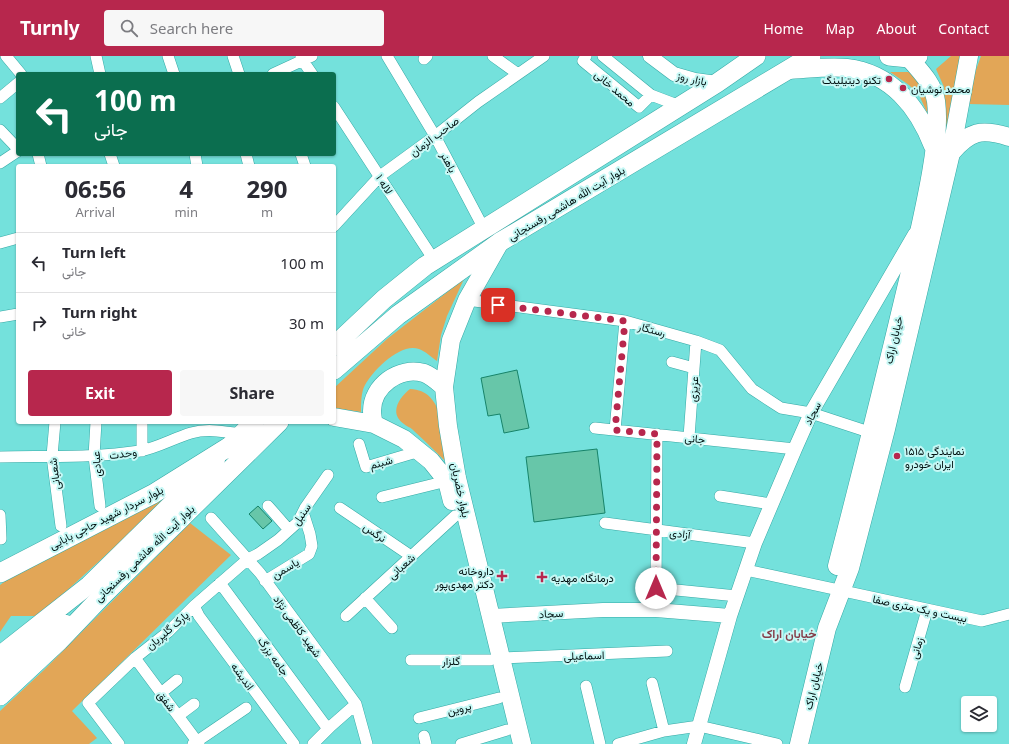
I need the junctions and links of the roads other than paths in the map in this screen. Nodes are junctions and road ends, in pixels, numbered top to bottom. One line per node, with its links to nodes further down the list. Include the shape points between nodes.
1 (6, 56): 18 (street)
2 (96, 56): 19 (street)
3 (168, 56): 20 (street)
4 (233, 56): 21 (street)
5 (387, 56): 32 (street, باهنر)
6 (493, 56): 24 (street)
7 (544, 56): 24 (street, صاحب الزمان)
8 (586, 56): 27 (street, محمد خانی, via 583,61 639,107)
9 (603, 56): 27 (street, محمد خانی)
10 (650, 56): 25 (street, بازار روز, via 674,74)
11 (756, 56): 25 (highway, بلوار آیت الله هاشمی رفسنجانی)
12 (811, 56): 17 (highway, بلوار آیت الله هاشمی رفسنجانی)
13 (889, 56): 15 (highway)
14 (969, 56): 36 (main road, خیابان اراک)
15 (913, 57): 36 (main road, خیابان اراک, via 932,86)
16 (305, 58): 22 (street); 23 (street)
17 (788, 70): 36 (main road, via 847,68 873,75 898,91 910,103); 43 (highway, بلوار آیت الله هاشمی رفسنجانی)
18 (19, 72)
19 (100, 72)
20 (173, 72)
21 (238, 72)
22 (277, 72)
23 (311, 72)
24 (518, 74): 32 (street, صاحب الزمان)
25 (717, 83): 29 (highway, بلوار آیت الله هاشمی رفسنجانی)
26 (16, 85): 28 (street)
27 (651, 95): 29 (street, محمد خانی)
28 (0, 98)
29 (680, 106): 41 (highway, بلوار آیت الله هاشمی رفسنجانی)
30 (336, 110): 38 (street, لاله ۱)
31 (0, 130): 34 (street)
32 (436, 136): 38 (street, صاحب الزمان); 41 (street, باهنر)
33 (1009, 137): 36 (main road, via 998,133 976,133)
34 (16, 148)
35 (16, 151): 37 (street)
36 (943, 152): 39 (main road, خیابان اراک); 100 (main road, خیابان اراک, via 886,429 850,568)
37 (0, 163)
38 (380, 176): 40 (street, صاحب الزمان); 45 (street, لاله ۱)
39 (921, 223): 56 (street, سجاد); 65 (main road, خیابان اراک)
40 (336, 224)
41 (484, 229): 45 (highway, بلوار آیت الله هاشمی رفسنجانی)
42 (16, 239): 44 (street)
43 (500, 242): 46 (main road, بلوار خضریان); 53 (highway, بلوار آیت الله هاشمی رفسنجانی, via 398,315)
44 (0, 243)
45 (434, 260): 51 (highway, بلوار آیت الله هاشمی رفسنجانی, via 384,299)
46 (466, 300): 49 (street, رستگار); 55 (main road, بلوار خضریان, via 451,340)
47 (16, 314): 48 (street)
48 (0, 317)
49 (625, 321): 50 (street, رستگار); 64 (street)
50 (696, 340): 54 (street, عزیزی); 56 (street, رستگار, via 720,350 752,389 781,408)
51 (336, 344)
52 (672, 362): 54 (street)
53 (336, 368)
54 (694, 368): 68 (street, عزیزی)
55 (444, 387): 62 (main road, via 424,373 412,372 388,379 374,399); 108 (main road, بلوار خضریان, via 457,478)
56 (811, 413): 65 (street, رستگار); 70 (street, سجاد)
57 (336, 417): 62 (main road, بلوار خضریان)
58 (55, 424): 73 (street, شعبانی)
59 (96, 424): 74 (street, عبادی)
60 (142, 424): 71 (street)
61 (277, 424): 101 (highway, بلوار آیت الله هاشمی رفسنجانی)
62 (374, 424): 72 (main road, بلوار خضریان, via 404,439)
63 (595, 428): 64 (street, جانی)
64 (615, 430): 67 (street, جانی)
65 (872, 433): 100 (main road, خیابان اراک)
66 (242, 434): 71 (street, وحدت, via 216,430 193,432); 97 (highway, بلوار سردار شهید حاجی بابایی, via 153,494); 112 (main road, بلوار آیت الله هاشمی رفسنجانی, via 89,585)
67 (657, 434): 68 (street, جانی); 91 (street)
68 (689, 437): 70 (street, جانی)
69 (359, 444): 72 (street, شبنم, via 366,467)
70 (795, 449): 80 (street, سجاد)
71 (142, 451): 74 (street, وحدت)
72 (420, 451): 77 (main road, بلوار خضریان)
73 (52, 456): 74 (street, وحدت); 75 (street, وحدت); 89 (street, شعبانی)
74 (94, 456): 81 (street, عبادی)
75 (0, 458)
76 (328, 475): 84 (street, سنبل)
77 (447, 482): 78 (street); 86 (main road, بلوار خضریان)
78 (382, 496)
79 (720, 496): 80 (street)
80 (771, 504): 93 (street, سجاد)
81 (100, 506)
82 (268, 506): 90 (street)
83 (340, 508): 94 (street, نرگس)
84 (303, 512): 90 (street, سنبل, via 298,522); 98 (street, یاسمن, via 312,546 309,554)
85 (0, 515): 92 (street)
86 (455, 516): 94 (street, شعبانی); 114 (main road, بلوار خضریان)
87 (211, 518): 95 (street, شهید کاظمی نژاد)
88 (605, 523): 91 (street, آزادی)
89 (61, 526)
90 (289, 530): 95 (street, سنبل)
91 (657, 530): 93 (street, آزادی); 102 (street, via 656,588)
92 (1, 539)
93 (755, 543): 96 (street, سجاد)
94 (411, 556): 103 (street, شعبانی)
95 (248, 559): 98 (street, شهید کاظمی نژاد); 99 (street, پارک گلپریان)
96 (746, 570): 100 (street, بیست و یک متری صفا); 102 (street, سجاد)
97 (0, 572)
98 (265, 581): 125 (street, شهید کاظمی نژاد)
99 (220, 583): 104 (street, پارک گلپریان); 130 (street, جامه بزرگ)
100 (837, 589): 105 (street, بیست و یک متری صفا); 144 (main road, خیابان اراک)
101 (102, 596): 116 (main road, بلوار آیت الله هاشمی رفسنجانی); 122 (highway, via 59,641)
102 (737, 596): 109 (street, سجاد)
103 (365, 598): 107 (street, شعبانی); 110 (street)
104 (194, 606): 113 (street, پارک گلپریان, via 168,632); 135 (street, اندیشه)
105 (927, 610): 106 (street, بیست و یک متری صفا, via 982,621); 120 (street, زمانی)
106 (1009, 614)
107 (346, 616)
108 (491, 616): 109 (street, سجاد, via 603,610 656,610); 114 (main road, بلوار خضریان)
109 (730, 616): 129 (street, سجاد)
110 (392, 628)
111 (667, 651): 114 (street, اسماعیلی)
112 (0, 655)
113 (135, 658): 121 (street, شفق); 134 (street, پارک گلپریان, via 88,703)
114 (496, 659): 115 (street, گلزار); 123 (main road, بلوار خضریان); 139 (main road, بلوار خضریان)
115 (412, 660)
116 (0, 675)
117 (177, 680): 121 (street)
118 (652, 683): 131 (street)
119 (586, 686): 140 (street)
120 (905, 687)
121 (161, 693): 127 (street, شفق)
122 (0, 696)
123 (499, 698): 128 (street, پروین); 132 (main road, بلوار خضریان)
124 (194, 704): 127 (street)
125 (356, 704): 130 (street); 137 (street, شهید کاظمی نژاد)
126 (246, 708): 133 (street)
127 (178, 716): 133 (street, شفق)
128 (419, 718)
129 (699, 726): 131 (street); 142 (street, سجاد); 143 (street)
130 (328, 729): 136 (street)
131 (664, 731): 141 (street)
132 (508, 737): 138 (street)
133 (196, 743)
134 (118, 744)
135 (294, 744)
136 (313, 744)
137 (367, 744)
138 (461, 744)
139 (522, 744)
140 (600, 744)
141 (618, 744)
142 (694, 744)
143 (777, 744)
144 (799, 744)

